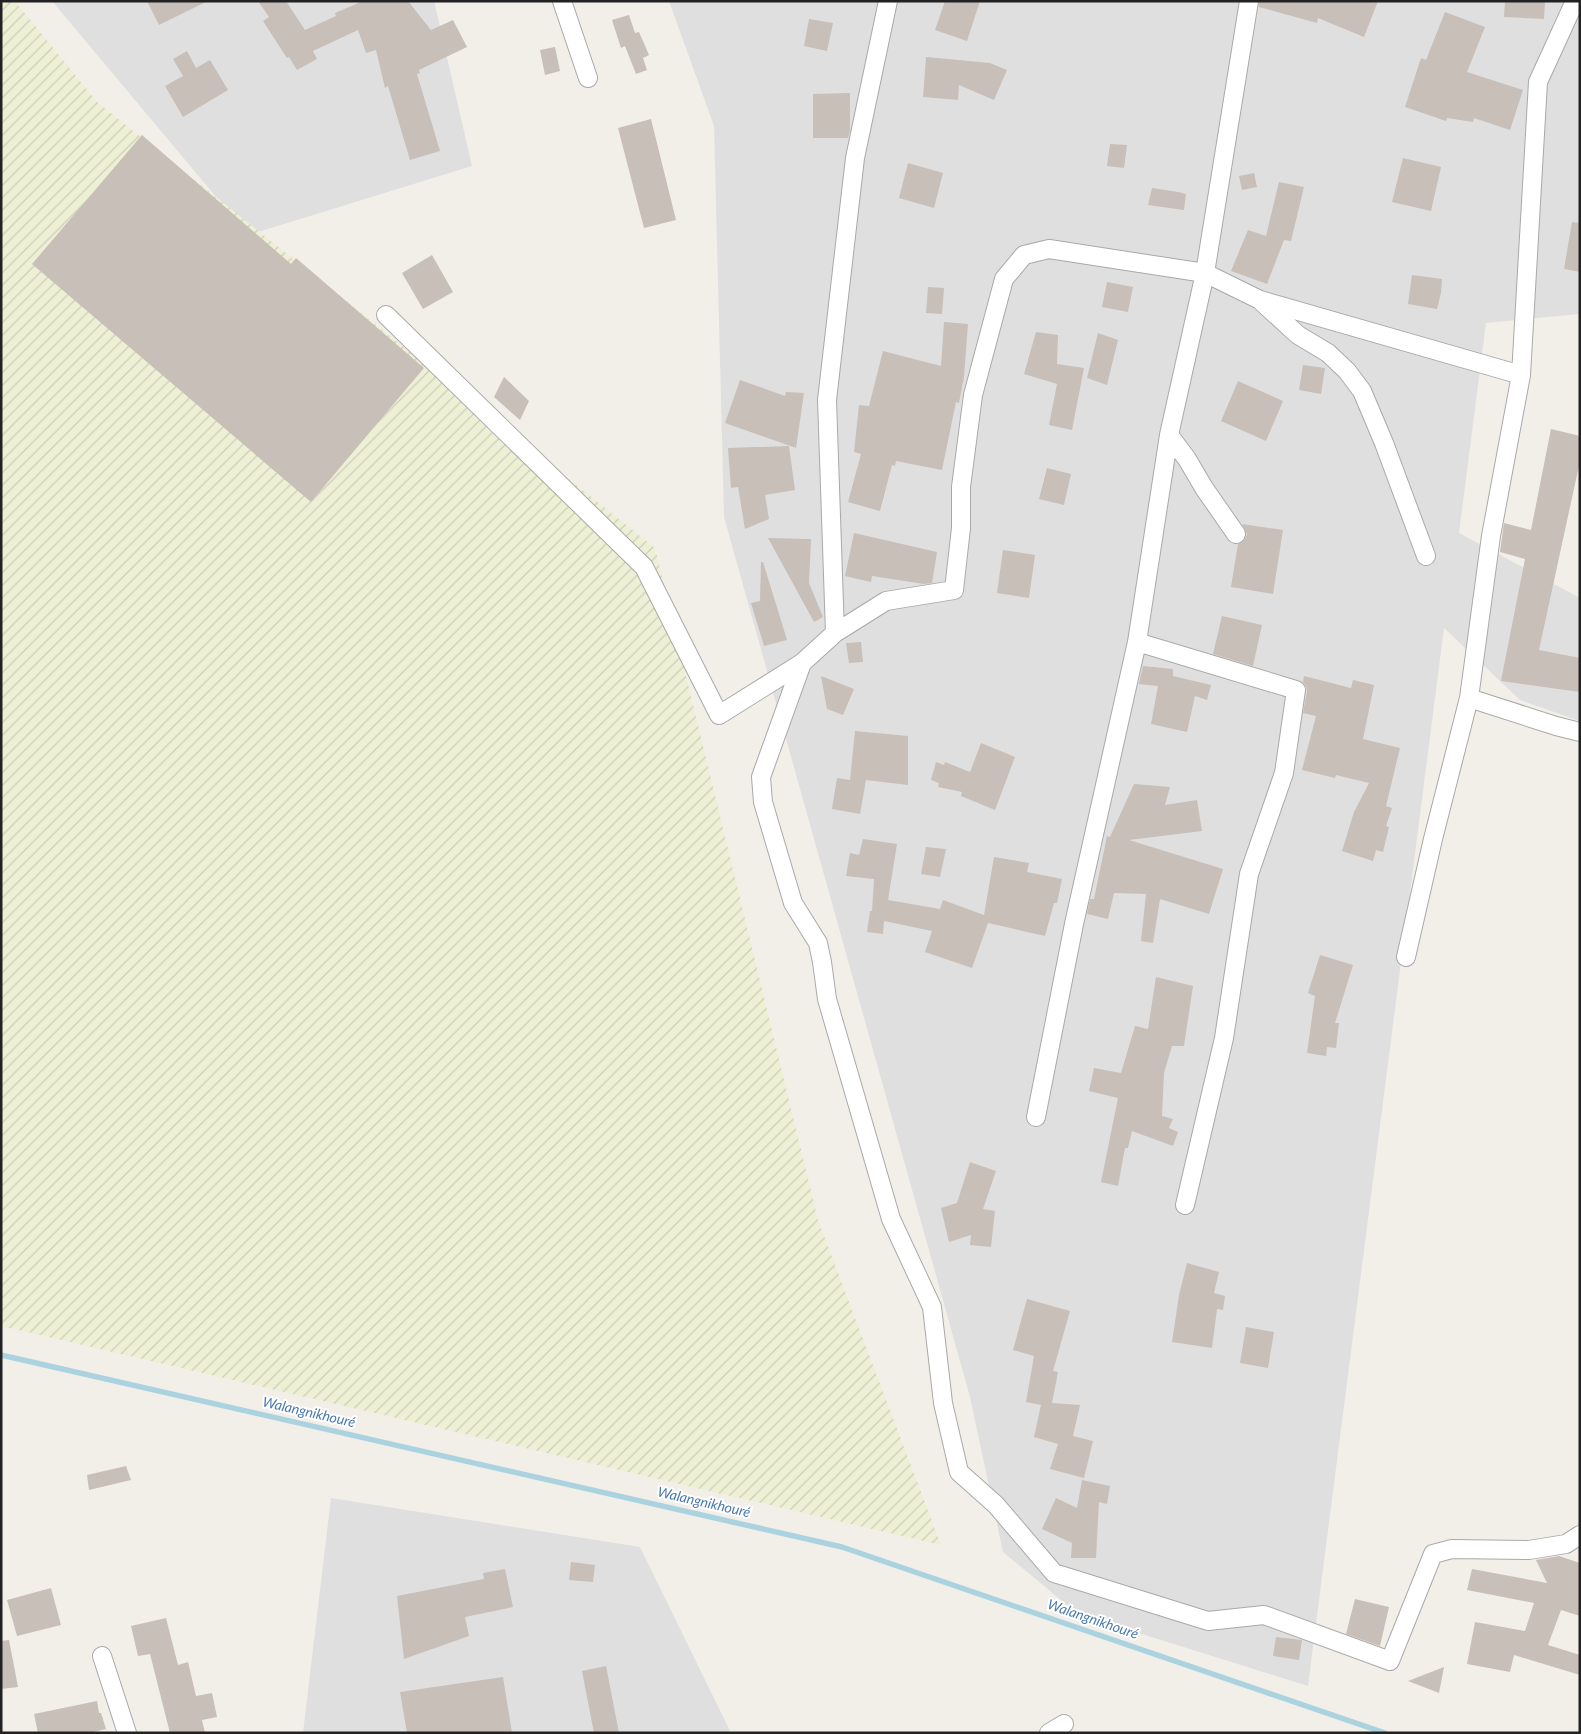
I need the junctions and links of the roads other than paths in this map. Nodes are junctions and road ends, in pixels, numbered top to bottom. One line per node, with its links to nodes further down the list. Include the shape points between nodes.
1 (562, 1): 5 (street)
2 (888, 1): 13 (street, via 855,158 827,400)
3 (1249, 1): 6 (street)
4 (1575, 1): 9 (street, via 1538,82)
5 (588, 78)
6 (1205, 273): 7 (street); 10 (street); 13 (street, via 1049,249 1024,255 1004,279 973,395 960,487 961,528 954,590 886,601)
7 (1260, 300): 9 (street); 12 (street, via 1298,335 1328,353 1362,391)
8 (386, 315): 15 (street, via 644,567 719,715)
9 (1520, 375): 16 (street, via 1491,536)
10 (1169, 435): 11 (street); 14 (street)
11 (1236, 534)
12 (1426, 556)
13 (835, 634): 15 (street)
14 (1137, 642): 19 (street, via 1074,924); 20 (street, via 1296,690 1284,773 1249,874 1224,1038)
15 (802, 663): 21 (street, via 761,778 763,802 794,903 818,943 827,999 891,1220 932,1307 943,1403 959,1472 996,1505 1054,1573 1208,1621 1264,1615 1390,1661 1433,1554 1452,1549 1529,1550 1566,1544)
16 (1469, 698): 17 (street); 18 (street)
17 (1580, 732)
18 (1406, 957)
19 (1036, 1118)
20 (1186, 1205)
21 (1580, 1535)
22 (102, 1656): 23 (street)
23 (127, 1733)

